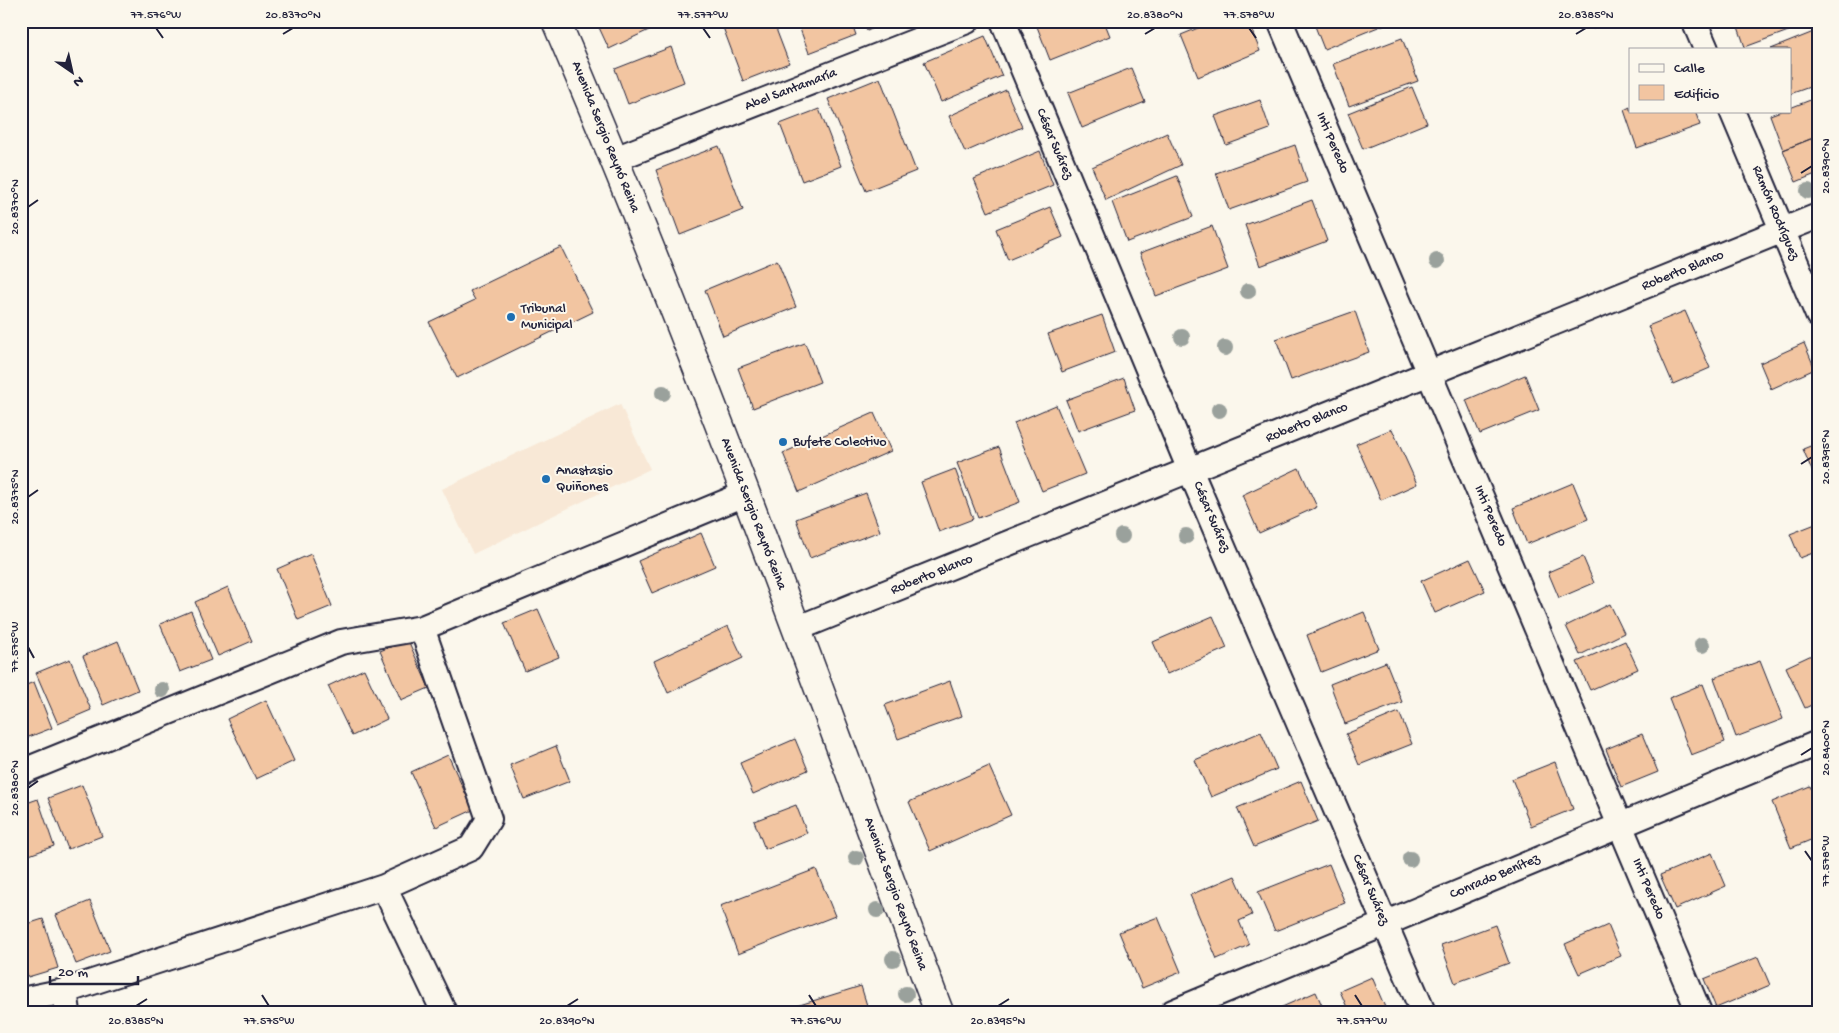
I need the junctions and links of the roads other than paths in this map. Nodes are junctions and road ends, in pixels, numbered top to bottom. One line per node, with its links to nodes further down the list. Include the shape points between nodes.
1 (556, 21): 8 (main road, Avenida Sergio Reynó Reina)
2 (967, 21): 8 (street, Abel Santamaría)
3 (1003, 21): 13 (street, César Suárez)
4 (1280, 21): 12 (street, Inti Peredo)
5 (1694, 21): 6 (street)
6 (1706, 48)
7 (1732, 112): 10 (street, Ramón Rodríguez)
8 (615, 159): 14 (main road, Avenida Sergio Reynó Reina)
9 (1818, 216): 10 (street, Roberto Blanco)
10 (1782, 231): 11 (street, Ramón Rodríguez); 12 (street, Roberto Blanco)
11 (1818, 315)
12 (1430, 373): 13 (street, Roberto Blanco); 19 (street, Inti Peredo)
13 (1190, 470): 16 (street, Roberto Blanco); 21 (street, César Suárez)
14 (745, 494): 15 (street); 16 (main road, Avenida Sergio Reynó Reina)
15 (422, 628): 18 (street, via 341,642); 20 (street, via 489,819 471,848)
16 (796, 629): 25 (main road, Avenida Sergio Reynó Reina)
17 (1818, 743): 19 (street, Conrado Benítez)
18 (21, 772)
19 (1621, 825): 21 (street, Conrado Benítez); 28 (street, Inti Peredo)
20 (384, 887): 23 (street); 24 (street)
21 (1384, 924): 26 (street, Conrado Benítez); 27 (street, César Suárez)
22 (21, 1000): 23 (street)
23 (67, 1002)
24 (444, 1012)
25 (939, 1012)
26 (1173, 1012)
27 (1423, 1012)
28 (1699, 1012)

